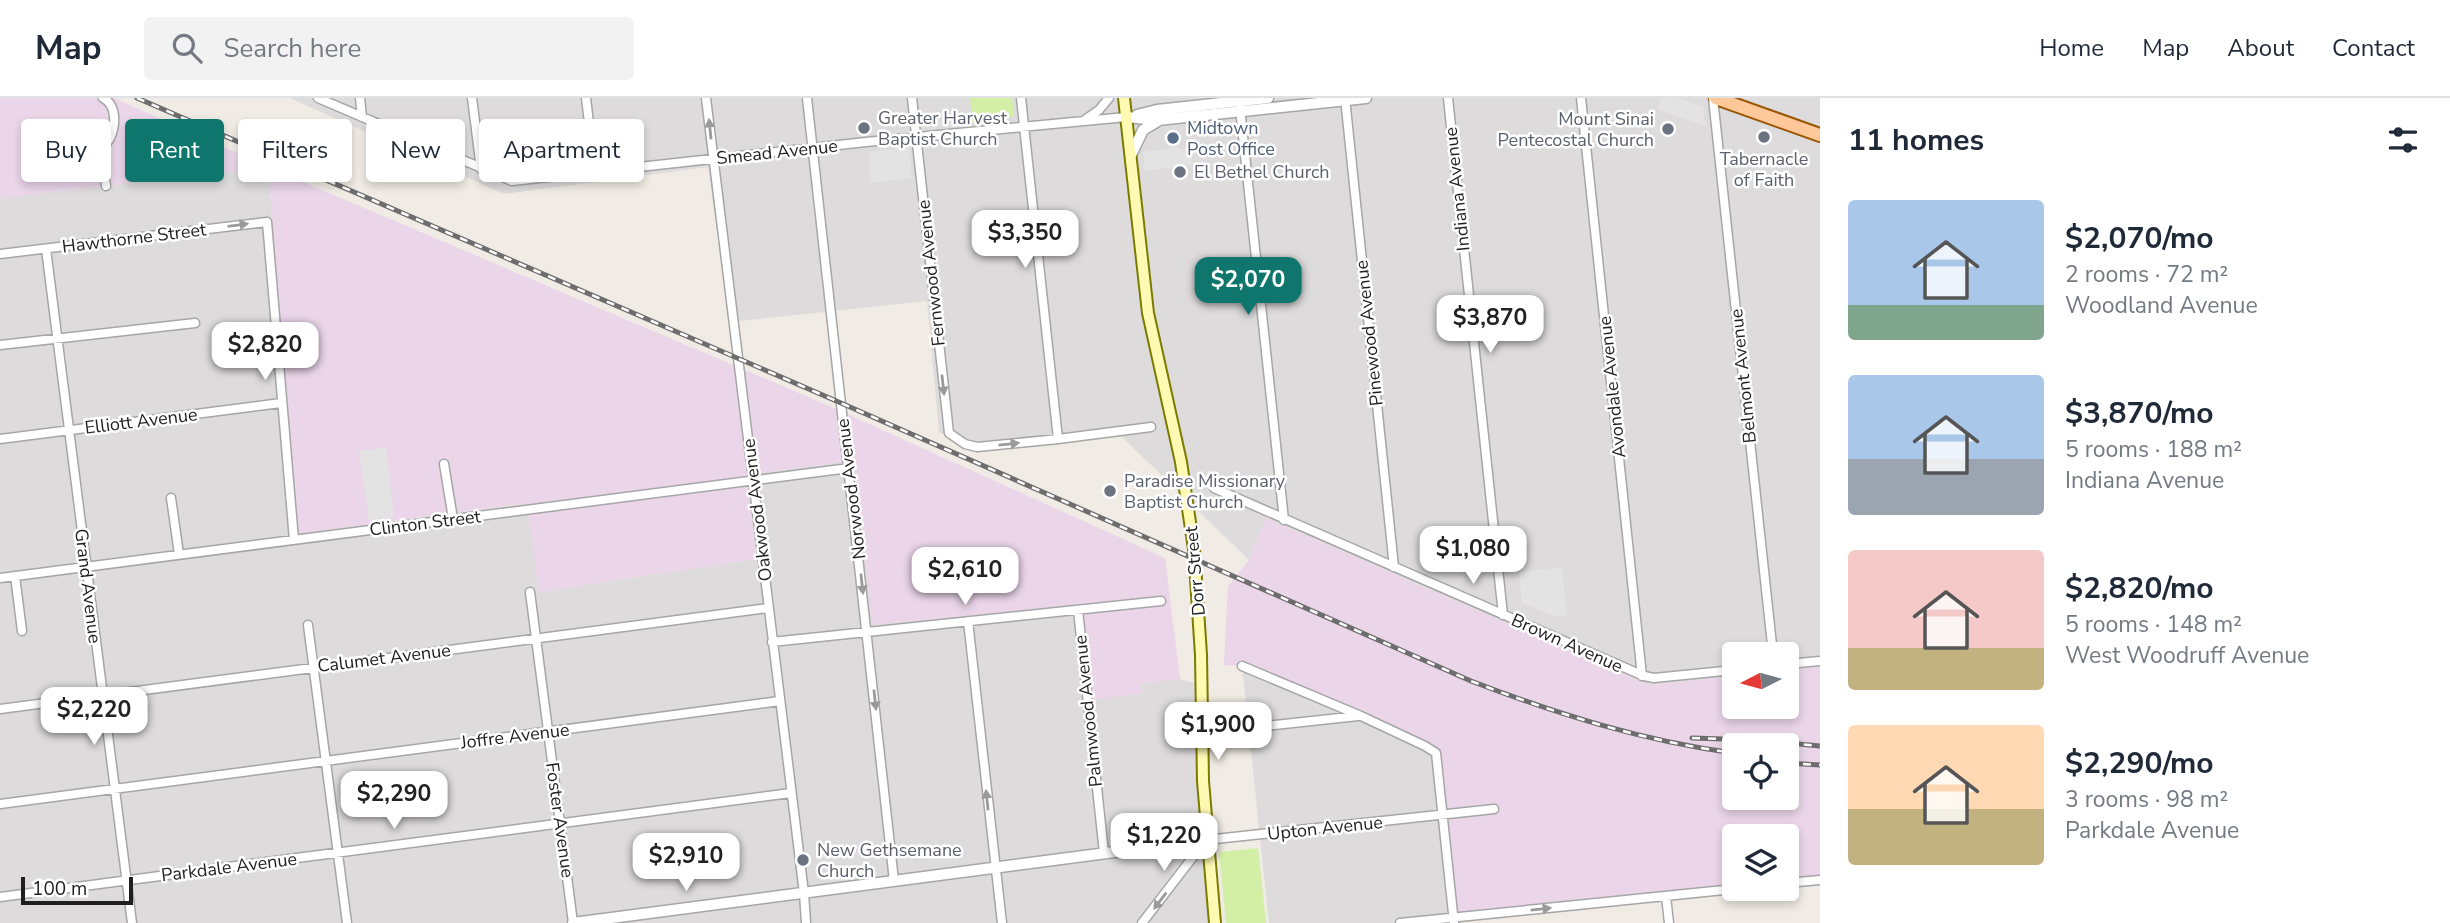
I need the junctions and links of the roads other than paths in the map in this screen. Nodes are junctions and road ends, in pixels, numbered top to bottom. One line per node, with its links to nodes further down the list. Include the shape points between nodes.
1 (103, 98): 33 (street, via 114,110 112,134 102,150)
2 (318, 98): 19 (street, Smead Avenue)
3 (360, 98): 19 (street)
4 (472, 98): 28 (street)
5 (586, 98): 21 (street)
6 (706, 98): 30 (street, Oakwood Avenue, one-way to 6)
7 (807, 98): 27 (street, Norwood Avenue)
8 (912, 98): 26 (street, Fernwood Avenue)
9 (1021, 98): 24 (street)
10 (1109, 98): 22 (street)
11 (1124, 98): 20 (main road, Dorr Street)
12 (1268, 98): 18 (street, Smead Avenue)
13 (1366, 98): 17 (street, Smead Avenue)
14 (1448, 98): 61 (street, Indiana Avenue)
15 (1581, 98): 74 (street, Avondale Avenue)
16 (1715, 98): 25 (main road); 68 (street, Belmont Avenue)
17 (1345, 99): 18 (street, Smead Avenue); 54 (street, Pinewood Avenue)
18 (1240, 103): 20 (street, Smead Avenue); 23 (street, Smead Avenue); 50 (street)
19 (362, 117): 32 (street, Smead Avenue)
20 (1126, 117): 22 (street, Smead Avenue); 23 (street, Smead Avenue); 29 (main road, Dorr Street)
21 (589, 119)
22 (1084, 121): 24 (street, Smead Avenue)
23 (1158, 121): 29 (street, via 1143,130)
24 (1024, 127): 26 (street, Smead Avenue); 43 (street)
25 (1820, 135)
26 (916, 137): 27 (street, Smead Avenue); 43 (street, Fernwood Avenue, one-way to 43, via 947,427 960,442 977,447)
27 (812, 148): 30 (street, Smead Avenue); 45 (street, Norwood Avenue)
28 (479, 153)
29 (1131, 155): 80 (main road, Dorr Street, via 1150,323 1190,514)
30 (713, 159): 31 (street, Smead Avenue); 46 (street, Oakwood Avenue)
31 (644, 167)
32 (479, 168)
33 (106, 186)
34 (46, 249): 35 (street, Hawthorne Street); 37 (street, Grand Avenue); 39 (street, Hawthorne Street, one-way to 39, via 267,222)
35 (0, 254)
36 (195, 323): 37 (street)
37 (56, 339): 38 (street); 41 (street, Grand Avenue)
38 (0, 345)
39 (281, 403): 41 (street, Elliott Avenue); 51 (street)
40 (1151, 427): 43 (street)
41 (68, 431): 42 (street, Elliott Avenue); 53 (street, Grand Avenue)
42 (0, 439)
43 (1058, 439)
44 (444, 464): 49 (street)
45 (849, 468): 46 (street, Clinton Street); 65 (street, Norwood Avenue, one-way to 65)
46 (753, 479): 49 (street, Clinton Street); 59 (street, Oakwood Avenue)
47 (1214, 488): 50 (street, Brown Avenue)
48 (171, 498): 52 (street)
49 (453, 519): 51 (street, Clinton Street)
50 (1284, 520): 54 (street, Brown Avenue)
51 (294, 540): 52 (street, Clinton Street)
52 (179, 554): 53 (street, Clinton Street)
53 (86, 567): 55 (street, Clinton Street); 75 (street, Grand Avenue)
54 (1394, 567): 61 (street, Brown Avenue)
55 (15, 576): 56 (street, Clinton Street); 64 (street)
56 (0, 578)
57 (530, 592): 66 (street, Foster Avenue)
58 (1161, 601): 60 (street)
59 (768, 608): 66 (street, Calumet Avenue); 67 (street, Oakwood Avenue)
60 (1078, 610): 62 (street); 90 (street, Palmwood Avenue)
61 (1503, 615): 74 (street, Brown Avenue)
62 (968, 621): 65 (street); 91 (street, one-way to 62)
63 (308, 625): 72 (street)
64 (22, 631)
65 (867, 632): 67 (street); 94 (street, Norwood Avenue, one-way to 94)
66 (536, 638): 72 (street, Calumet Avenue); 79 (street, Foster Avenue)
67 (772, 642): 76 (street, Oakwood Avenue)
68 (1772, 642)
69 (1820, 661): 70 (street)
70 (1799, 663)
71 (1242, 666): 78 (street)
72 (315, 667): 75 (street, Calumet Avenue); 81 (street)
73 (1722, 671): 74 (street, Brown Avenue)
74 (1642, 676)
75 (102, 696): 77 (street, Calumet Avenue); 82 (street, Grand Avenue)
76 (780, 701): 79 (street, Joffre Avenue); 83 (street, Oakwood Avenue)
77 (0, 709)
78 (1361, 716): 80 (street); 86 (street, via 1436,753)
79 (548, 732): 81 (street, Joffre Avenue); 87 (street, Foster Avenue)
80 (1202, 733): 88 (main road, Dorr Street)
81 (326, 760): 82 (street, Joffre Avenue); 89 (street)
82 (114, 789): 84 (street, Joffre Avenue); 93 (street, Grand Avenue)
83 (791, 793): 87 (street, Parkdale Avenue); 97 (street, Oakwood Avenue)
84 (0, 804)
85 (1494, 810): 86 (street, Upton Avenue)
86 (1443, 816): 88 (street, Upton Avenue); 100 (street)
87 (560, 824): 89 (street, Parkdale Avenue); 103 (street, Foster Avenue)
88 (1206, 840): 90 (street, Upton Avenue); 106 (street, one-way to 106); 107 (main road, Dorr Street)
89 (338, 853): 93 (street, Parkdale Avenue); 102 (street)
90 (1104, 853): 91 (street, Upton Avenue)
91 (995, 868): 94 (street, Upton Avenue); 105 (street)
92 (1820, 880): 95 (street)
93 (126, 881): 99 (street, Parkdale Avenue); 101 (street, Grand Avenue)
94 (894, 881): 97 (street, Upton Avenue)
95 (1799, 882)
96 (1722, 890): 98 (street)
97 (804, 893): 103 (street, Upton Avenue); 104 (street, Oakwood Avenue)
98 (1666, 896): 100 (street, one-way to 98); 109 (street)
99 (0, 897)
100 (1454, 920): 108 (street)
101 (132, 923)
102 (347, 923)
103 (573, 923)
104 (806, 923)
105 (1002, 923)
106 (1142, 923)
107 (1215, 923)
108 (1401, 923)
109 (1669, 923)

